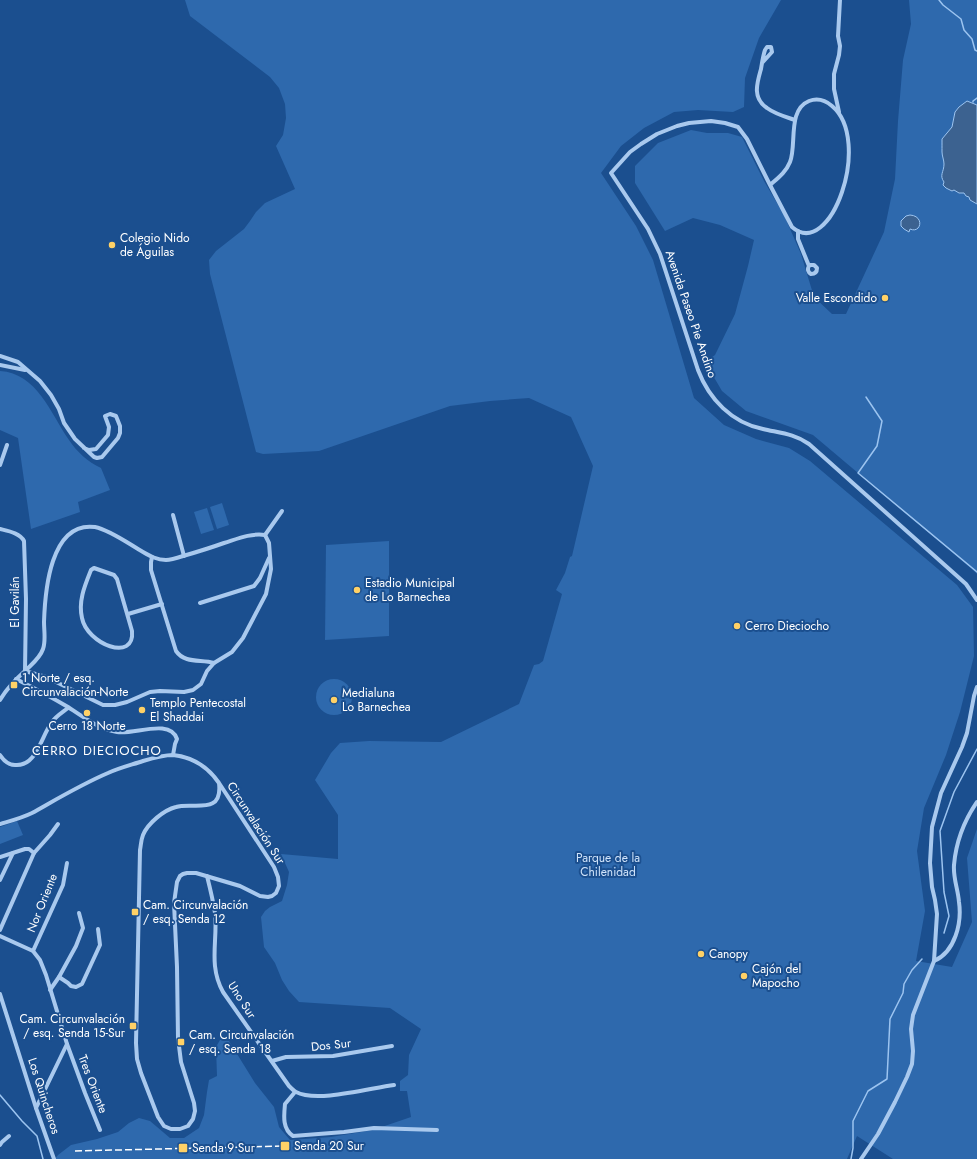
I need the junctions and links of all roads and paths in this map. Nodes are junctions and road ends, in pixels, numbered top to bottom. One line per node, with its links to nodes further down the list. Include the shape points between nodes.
1 (840, 0): 3 (street, via 840,46 834,74)
2 (762, 63): 6 (street, via 756,84 758,98 767,108)
3 (836, 100): 4 (street); 5 (street)
4 (829, 104): 5 (street); 6 (street, via 820,100 806,103 799,110)
5 (839, 114): 8 (street, via 849,150 849,166 843,189 834,210 822,226 810,232)
6 (795, 120): 7 (street, via 790,163 784,173)
7 (770, 185): 8 (street, via 790,224); 24 (street, Avenida Paseo Pie Andino, via 747,139 738,127 711,121 689,123 657,134 630,152 612,173 648,229 660,254 701,378 714,399 732,416 747,424 792,435 809,444 961,579)
8 (798, 231): 9 (street, via 798,239)
9 (809, 266)
10 (0, 356): 11 (street)
11 (6, 357): 12 (street, via 6,362); 13 (street, via 18,362)
12 (2, 365): 13 (street)
13 (26, 370): 15 (street, via 51,394 67,429)
14 (7, 445): 16 (street)
15 (84, 448): 15 (street, via 94,457 102,457 120,433 116,416 105,416 109,427 108,434 96,449)
16 (0, 465)
17 (282, 512): 20 (street)
18 (173, 515): 21 (street)
19 (0, 528): 29 (street, El Gavilán, via 23,538 24,541)
20 (265, 535): 21 (street, via 251,534); 22 (street, via 269,543)
21 (184, 556): 23 (street, via 165,560)
22 (270, 556): 25 (street, via 254,586); 28 (street, via 271,569 266,594 251,625 232,652)
23 (152, 557): 26 (street, via 152,570); 29 (street, via 98,528 77,529 66,536 59,546 49,574 43,649)
24 (977, 600)
25 (200, 603)
26 (162, 604): 27 (street); 28 (street, via 178,654 187,660)
27 (128, 614): 27 (street, via 116,576 97,568 92,569 83,592 81,608 83,622 90,634 108,646 125,646 130,642 132,635)
28 (214, 664): 29 (street, via 193,690 150,692 115,705 103,705 46,677)
29 (25, 671): 30 (street)
30 (16, 679): 32 (street); 33 (street, via 42,691)
31 (977, 687): 51 (street, via 967,733 941,792 932,827 930,863 936,907)
32 (0, 700)
33 (68, 708): 34 (street, via 52,722 33,758 24,764 14,765 7,763); 35 (street, via 87,721 117,732 168,729 176,734 177,739)
34 (0, 755)
35 (173, 755): 36 (street, via 199,764 210,772); 38 (street, via 109,772 30,814)
36 (218, 783): 44 (street, Circunvalación Sur, via 274,867 279,886 272,896 262,897 240,886); 44 (street, Circunvalación Sur, via 218,797 210,805 180,806 160,814 143,834 140,850 136,1052 158,1117 164,1126 171,1129 180,1130 188,1126 195,1111 181,1062 178,1038 175,888 183,874 196,873)
37 (977, 802): 51 (street, via 959,838 955,857 954,877 960,908 958,929 949,949)
38 (0, 824)
39 (58, 824): 40 (street)
40 (34, 852): 41 (street, via 25,849); 48 (street)
41 (13, 853): 42 (street); 45 (street)
42 (0, 857)
43 (67, 863): 50 (street, Nor Oriente, via 63,885)
44 (207, 876): 57 (street, Uno Sur, via 215,913 214,967 219,983)
45 (0, 880)
46 (79, 913): 52 (street, via 83,928)
47 (98, 929): 52 (street, via 100,945 82,984 71,986)
48 (0, 930)
49 (0, 936): 50 (street)
50 (33, 951): 53 (street, Tres Oriente, via 40,960)
51 (934, 961): 66 (street, via 913,1015 910,1071 878,1134)
52 (59, 977): 53 (street)
53 (50, 990): 55 (street, Tres Oriente)
54 (0, 994): 60 (street, Los Quincheros)
55 (67, 1044): 60 (street, Tres Oriente); 61 (street, Tres Oriente)
56 (392, 1046): 57 (street, Dos Sur, via 333,1056)
57 (272, 1061): 59 (street, Uno Sur)
58 (394, 1085): 59 (street, via 317,1096)
59 (295, 1092): 62 (street, via 285,1104 284,1120 288,1133 293,1136 374,1128)
60 (36, 1108): 65 (street, Los Quincheros)
61 (100, 1130)
62 (437, 1130)
63 (9, 1136): 64 (street)
64 (0, 1145)
65 (54, 1159)
66 (862, 1159)

